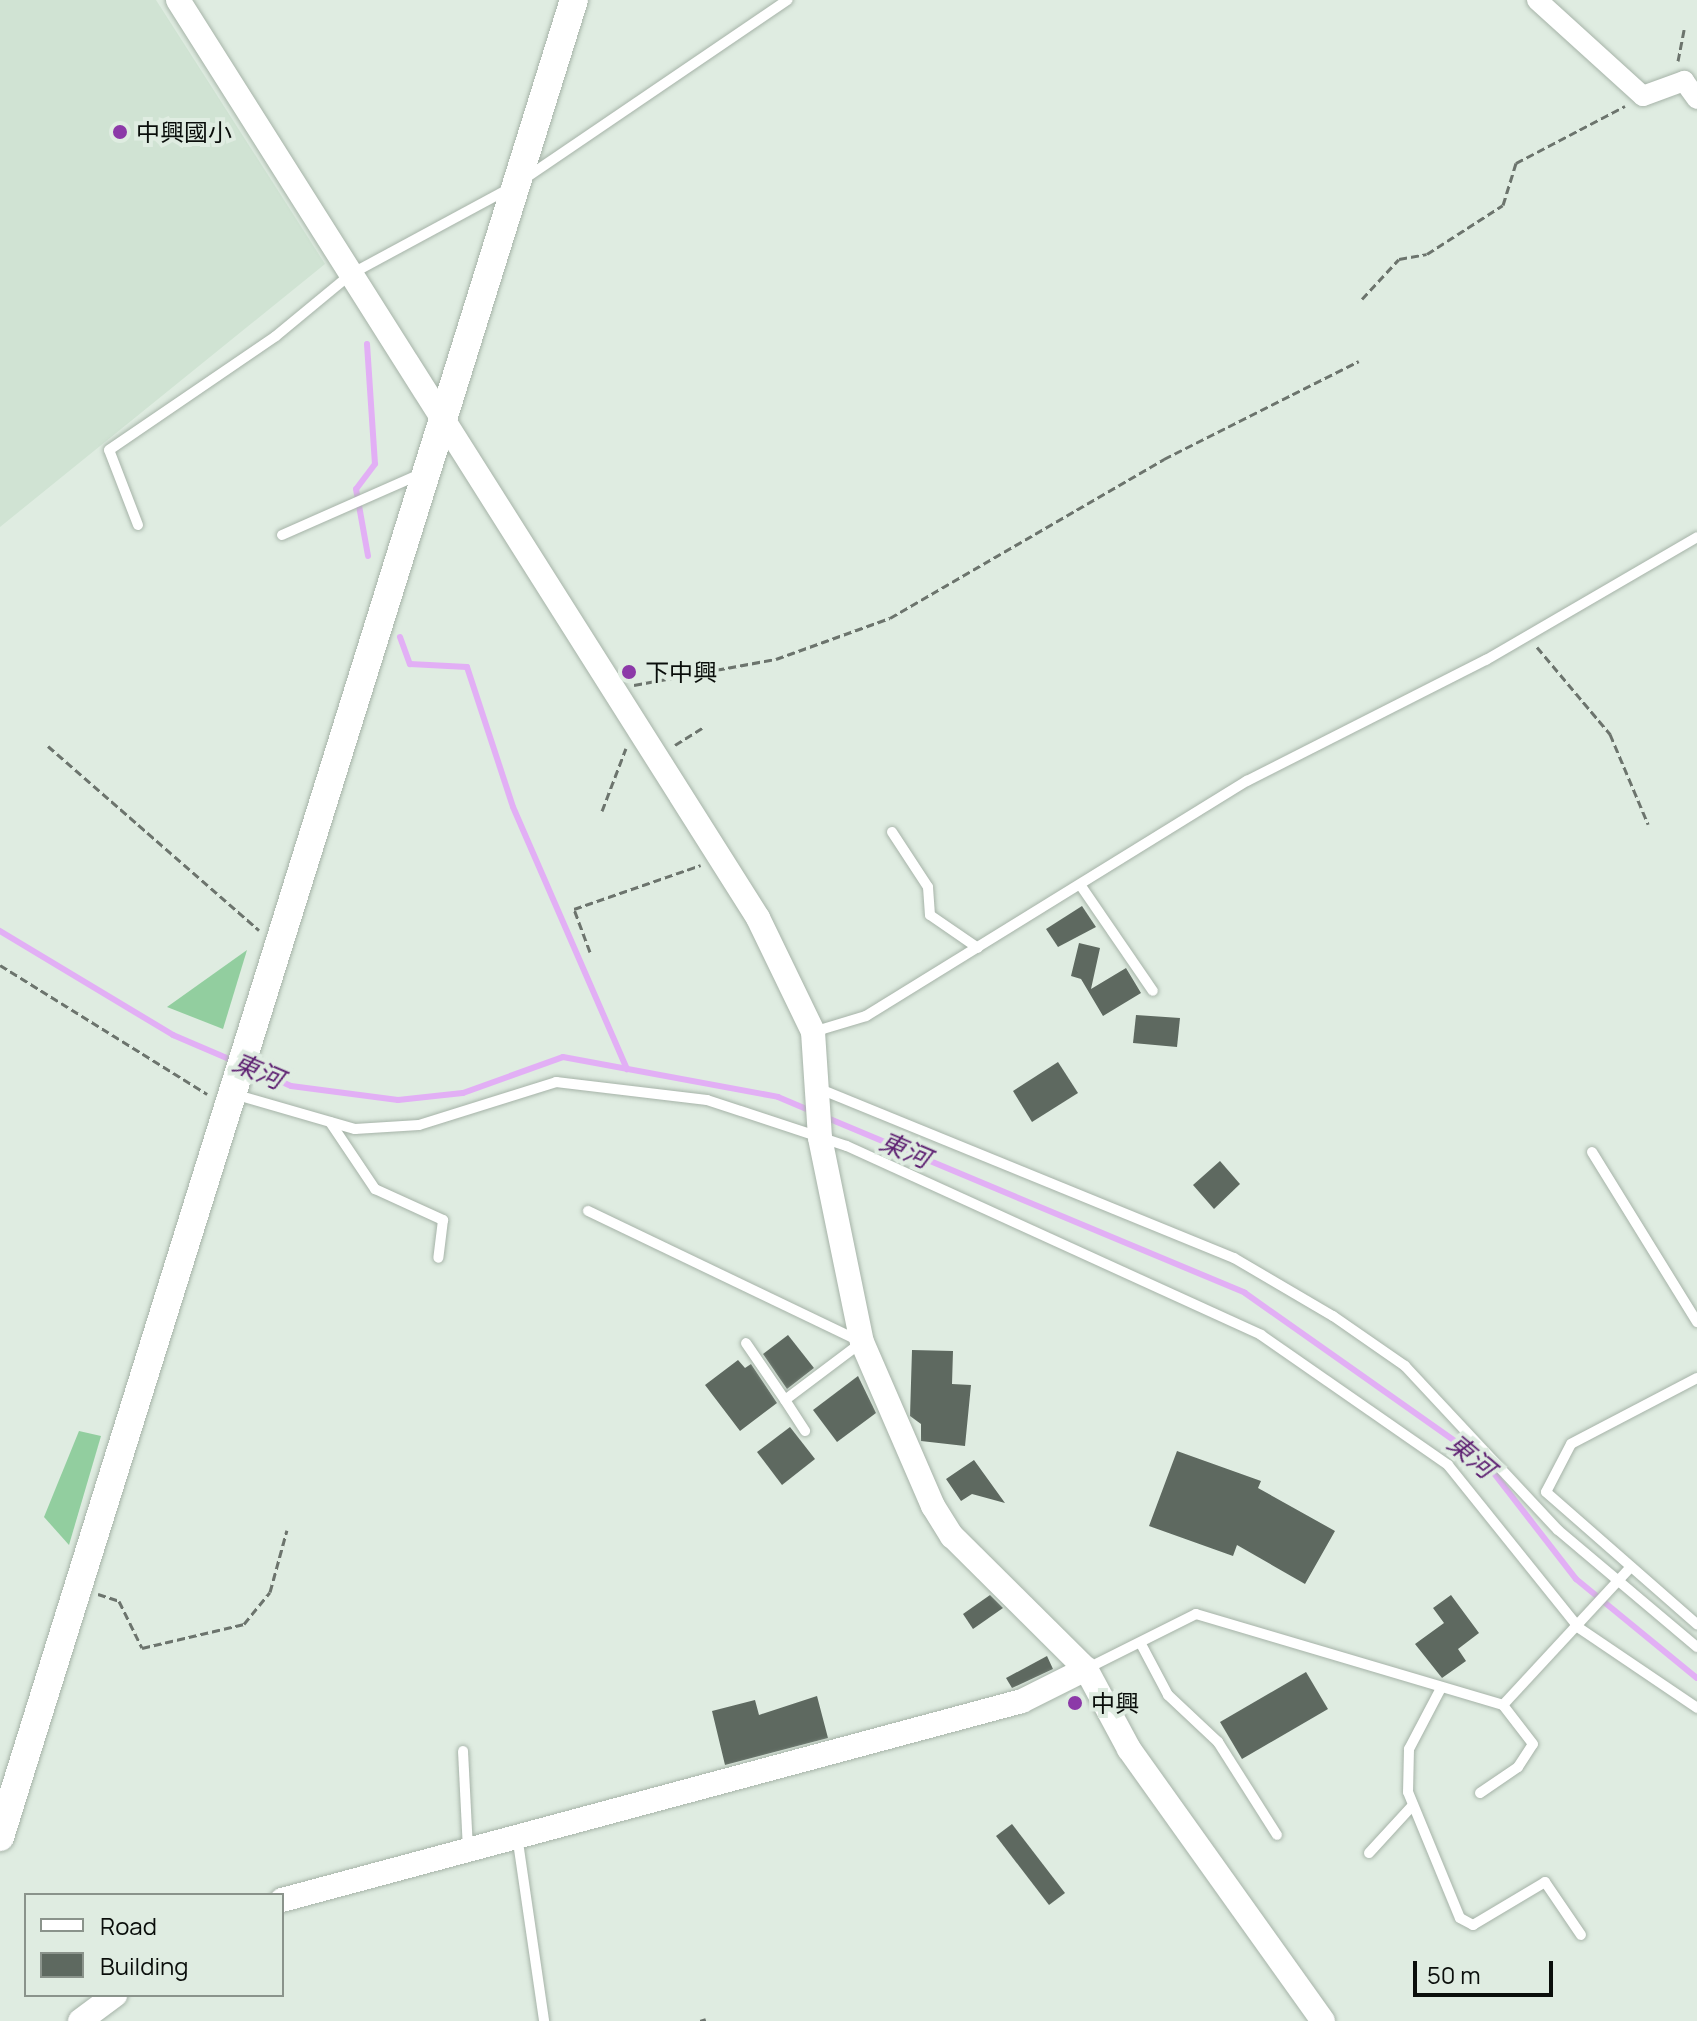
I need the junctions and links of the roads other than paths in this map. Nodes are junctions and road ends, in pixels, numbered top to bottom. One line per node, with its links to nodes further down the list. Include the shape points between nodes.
1 (178, 0): 7 (street)
2 (574, 0): 6 (main road)
3 (787, 0): 6 (lane)
4 (1537, 0): 5 (street, via 1643,96 1684,81)
5 (1697, 99)
6 (513, 186): 7 (lane); 8 (main road)
7 (351, 274): 8 (street); 10 (lane, via 276,336 109,450)
8 (443, 413): 9 (main road); 17 (street, via 721,858)
9 (425, 472): 11 (lane); 19 (main road)
10 (138, 525)
11 (282, 535)
12 (1697, 537): 14 (lane, via 1526,635 1247,781)
13 (892, 832): 15 (lane, via 928,887 930,915)
14 (1081, 886): 15 (lane); 16 (lane)
15 (978, 948): 17 (lane, via 866,1016)
16 (1153, 991)
17 (813, 1032): 18 (street)
18 (820, 1089): 21 (street); 32 (lane, via 1234,1258 1333,1316 1405,1366 1558,1530)
19 (234, 1103): 20 (lane); 45 (main road)
20 (329, 1120): 21 (lane, via 355,1129 419,1125 556,1082 707,1100); 24 (lane, via 375,1189 443,1220)
21 (820, 1138): 26 (street); 33 (lane, via 1261,1335 1448,1465)
22 (1592, 1152): 25 (lane)
23 (588, 1211): 26 (lane)
24 (438, 1258)
25 (1697, 1322)
26 (862, 1342): 29 (lane); 37 (street, via 952,1536)
27 (746, 1343): 29 (lane)
28 (1697, 1378): 31 (lane, via 1571,1444 1550,1476 1546,1492)
29 (785, 1400): 30 (lane)
30 (805, 1431)
31 (1630, 1568): 32 (lane); 34 (lane)
32 (1619, 1583): 33 (lane); 36 (lane)
33 (1582, 1624): 39 (lane); 40 (lane)
34 (1697, 1624)
35 (1141, 1644): 37 (lane); 38 (lane, via 1196,1614); 44 (lane, via 1168,1695 1218,1742)
36 (1697, 1647)
37 (1086, 1669): 46 (street, via 1022,1701); 54 (street, via 1129,1749)
38 (1440, 1690): 39 (lane); 43 (lane, via 1409,1749)
39 (1503, 1705): 42 (lane, via 1533,1744 1518,1767)
40 (1697, 1708)
41 (463, 1751): 48 (lane)
42 (1480, 1793)
43 (1413, 1805): 47 (lane); 50 (lane, via 1460,1918 1473,1925 1545,1882)
44 (1277, 1835)
45 (0, 1837)
46 (518, 1842): 48 (street); 53 (lane)
47 (1369, 1853)
48 (468, 1854): 49 (street)
49 (284, 1900)
50 (1581, 1935)
51 (112, 1997): 52 (street)
52 (80, 2021)
53 (544, 2021)
54 (1323, 2021)

